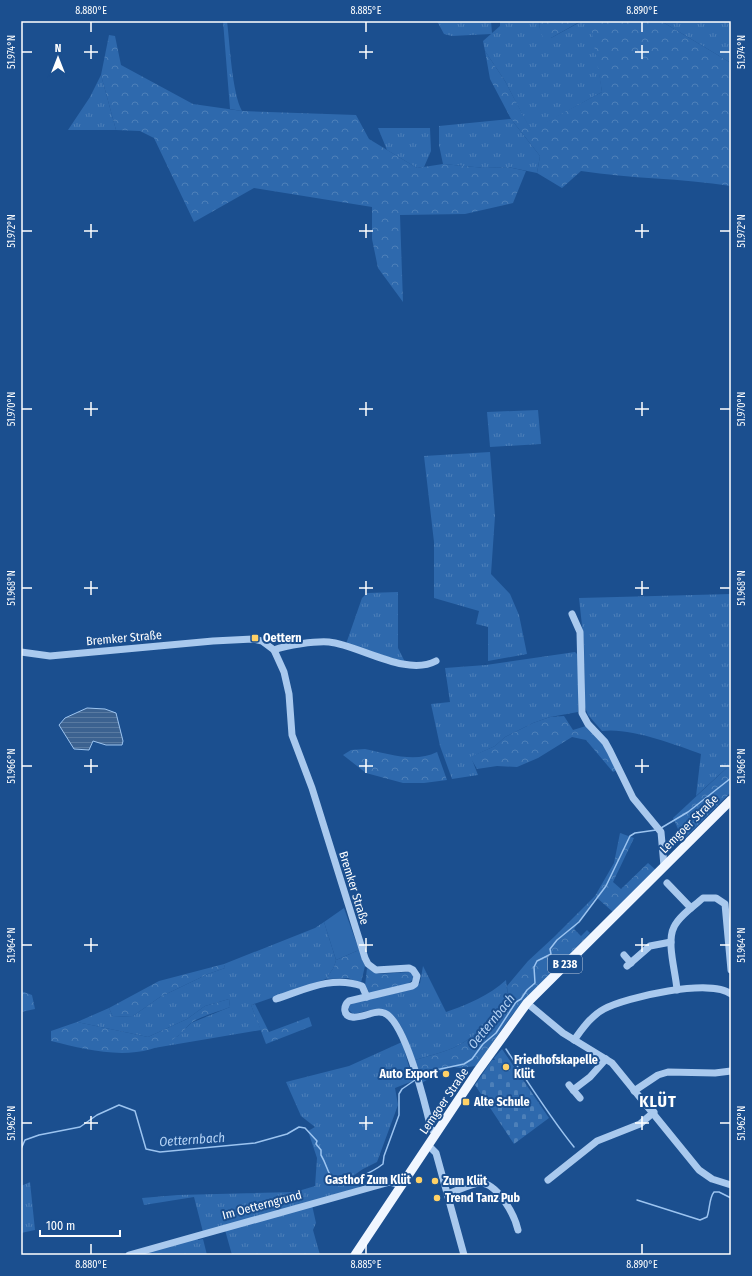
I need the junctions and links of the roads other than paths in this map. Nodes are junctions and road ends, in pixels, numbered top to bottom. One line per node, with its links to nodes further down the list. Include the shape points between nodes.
1 (572, 614): 6 (street, Lemgoer Straße, via 580,632 582,713 605,742 632,798 661,832)
2 (274, 650): 3 (street, Bremker Straße, via 262,641 253,639 50,656); 4 (street, via 330,642 389,661 406,664); 14 (street, Bremker Straße, via 284,672 289,694 292,735 312,788 365,958 376,970 409,968 417,976 412,986)
3 (21, 652)
4 (436, 661)
5 (731, 800): 6 (main road, Lemgoer Straße / B 238)
6 (664, 866): 16 (main road, Lemgoer Straße / B 238)
7 (667, 883): 8 (street)
8 (691, 908): 9 (street, via 674,928); 11 (street, via 706,897 716,898 725,904)
9 (671, 942): 10 (street, via 650,946 629,964); 12 (street)
10 (624, 955)
11 (731, 970)
12 (677, 990): 13 (street, via 710,987); 17 (street, via 625,1000 603,1010 589,1020)
13 (730, 991)
14 (367, 997): 15 (street, via 362,986 349,982 333,982); 23 (street, Bremker Straße, via 348,1002 345,1007 346,1013 352,1017 380,1012 390,1017 400,1032 431,1129)
15 (276, 1000)
16 (527, 1003): 17 (street, via 554,1027); 23 (main road, Lemgoer Straße / B 238)
17 (574, 1040): 18 (street)
18 (606, 1059): 20 (street); 21 (street, via 590,1077 571,1088)
19 (731, 1071): 20 (street, via 668,1072 658,1075)
20 (634, 1091): 22 (street)
21 (580, 1098)
22 (654, 1112): 25 (street, via 640,1124 597,1141); 27 (street, via 699,1170 712,1179)
23 (436, 1133): 24 (main road, Lemgoer Straße / B 238)
24 (428, 1145): 26 (main road, Lemgoer Straße / B 238); 28 (street, via 436,1153)
25 (548, 1180)
26 (401, 1185): 30 (street, Im Oetterngrund, via 390,1182 372,1186); 31 (main road, Lemgoer Straße / B 238)
27 (731, 1185)
28 (447, 1194): 29 (street, via 476,1184 490,1186 509,1208); 32 (street)
29 (518, 1230)
30 (129, 1255)
31 (355, 1255)
32 (464, 1255)

